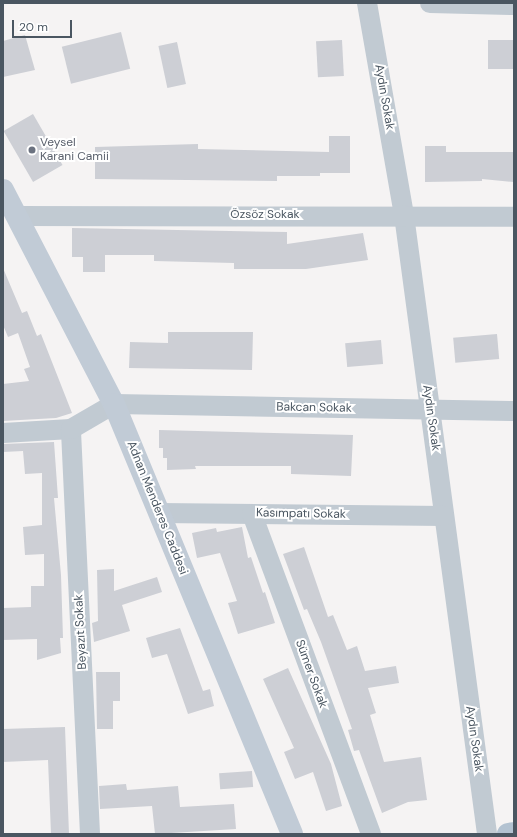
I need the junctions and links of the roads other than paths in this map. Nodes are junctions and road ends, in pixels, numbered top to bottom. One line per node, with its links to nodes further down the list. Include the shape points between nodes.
1 (367, 3): 5 (street, Aydın Sokak)
2 (430, 3): 3 (street)
3 (514, 5)
4 (3, 190): 6 (street, Adnan Menderes Caddesi)
5 (404, 215): 6 (street, Özsöz Sokak); 7 (street, Özsöz Sokak); 9 (street, Aydın Sokak)
6 (16, 216): 8 (street, Adnan Menderes Caddesi)
7 (514, 217)
8 (114, 404): 9 (street, Bakcan Sokak); 11 (street); 13 (street, Adnan Menderes Caddesi)
9 (431, 411): 10 (street, Bakcan Sokak); 15 (street, Aydın Sokak)
10 (514, 411)
11 (71, 429): 12 (street); 17 (street, Beyazıt Sokak)
12 (3, 433)
13 (159, 513): 14 (street, Kasımpatı Sokak); 18 (street, Adnan Menderes Caddesi)
14 (252, 514): 15 (street, Kasımpatı Sokak); 19 (street, Sümer Sokak)
15 (444, 516): 20 (street, Aydın Sokak)
16 (514, 833): 21 (main road)
17 (90, 834)
18 (292, 834)
19 (371, 834)
20 (487, 834)
21 (508, 834)

